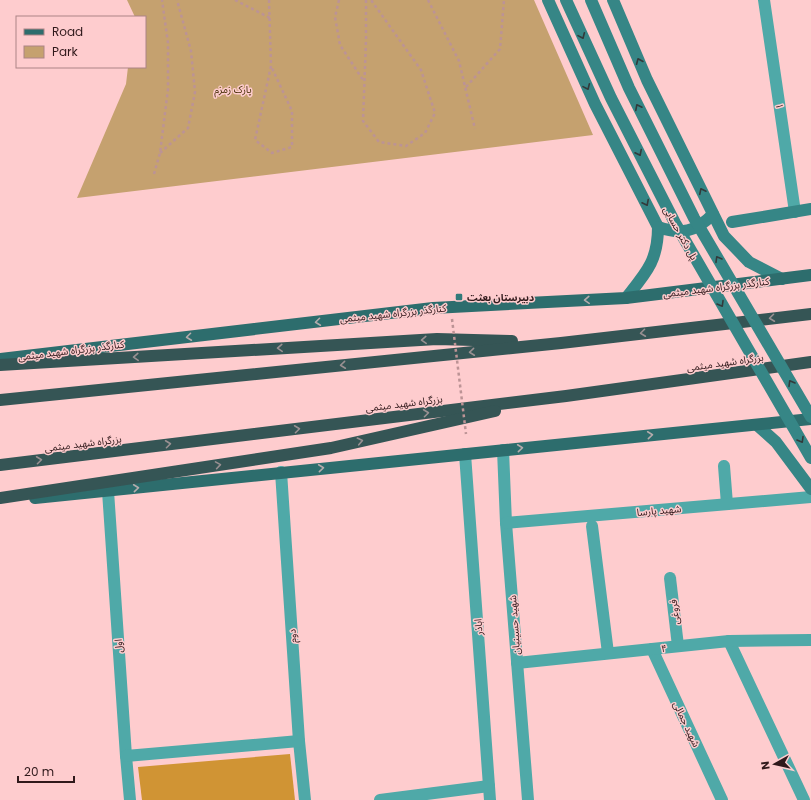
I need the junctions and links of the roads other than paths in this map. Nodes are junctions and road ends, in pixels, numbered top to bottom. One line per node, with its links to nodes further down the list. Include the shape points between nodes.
1 (548, 0): 10 (main road, one-way to 10, via 595,104)
2 (566, 0): 25 (main road, پل دکتر حسابی, one-way to 25, bridge, via 610,98 675,223)
3 (591, 0): 21 (main road, پل دکتر حسابی, one-way to 3, bridge, via 694,218 629,88)
4 (613, 0): 8 (main road, one-way to 4, via 647,80)
5 (764, 0): 7 (street, ۱)
6 (811, 209): 7 (main road)
7 (795, 212): 9 (main road)
8 (713, 214): 10 (main road, via 705,223 682,232); 12 (main road, via 724,236 749,262)
9 (732, 222)
10 (658, 227): 13 (main road, via 658,242 649,269)
11 (811, 275): 12 (main road, کنارگذر بزرگراه شهید میثمی)
12 (782, 279): 13 (main road, کنارگذر بزرگراه شهید میثمی)
13 (626, 298): 16 (main road, کنارگذر بزرگراه شهید میثمی, one-way to 16, via 433,308)
14 (811, 314): 15 (highway, one-way to 15)
15 (561, 343): 18 (highway, one-way to 18, via 437,339); 20 (highway, one-way to 20)
16 (0, 359)
17 (811, 362): 19 (highway, بزرگراه شهید میثمی)
18 (0, 365)
19 (566, 396): 26 (highway, بزرگراه شهید میثمی, one-way to 19); 31 (highway, one-way to 19, via 331,448)
20 (0, 400)
21 (811, 418): 22 (main road)
22 (757, 425): 23 (main road, one-way to 22); 29 (main road, via 776,442)
23 (503, 450): 24 (main road); 34 (street, شهید حسینیان)
24 (465, 454): 28 (main road, one-way to 24); 45 (street, اباذر)
25 (811, 458)
26 (0, 465)
27 (724, 466): 33 (street)
28 (281, 472): 30 (main road, one-way to 28); 43 (street, دوم)
29 (810, 487): 33 (street, شهید پارسا)
30 (108, 491): 32 (main road); 44 (street, اول)
31 (0, 498)
32 (0, 501)
33 (727, 504): 34 (street, شهید پارسا)
34 (506, 523): 42 (street, شهید حسینیان)
35 (592, 526): 41 (street)
36 (670, 578): 39 (street, فروغی)
37 (811, 640): 38 (street, ۴)
38 (729, 641): 39 (street, ۴); 52 (street)
39 (678, 646): 40 (street, ۴)
40 (652, 649): 41 (street, ۴); 51 (street, شهید جمالی)
41 (608, 653): 42 (street, ۴)
42 (517, 663): 50 (street, شهید حسینیان)
43 (298, 741): 44 (street); 47 (street, دوم)
44 (126, 756): 46 (street, اول)
45 (489, 786): 48 (street); 49 (street, اباذر)
46 (130, 800)
47 (305, 800)
48 (380, 800)
49 (490, 800)
50 (528, 800)
51 (722, 800)
52 (804, 800)

